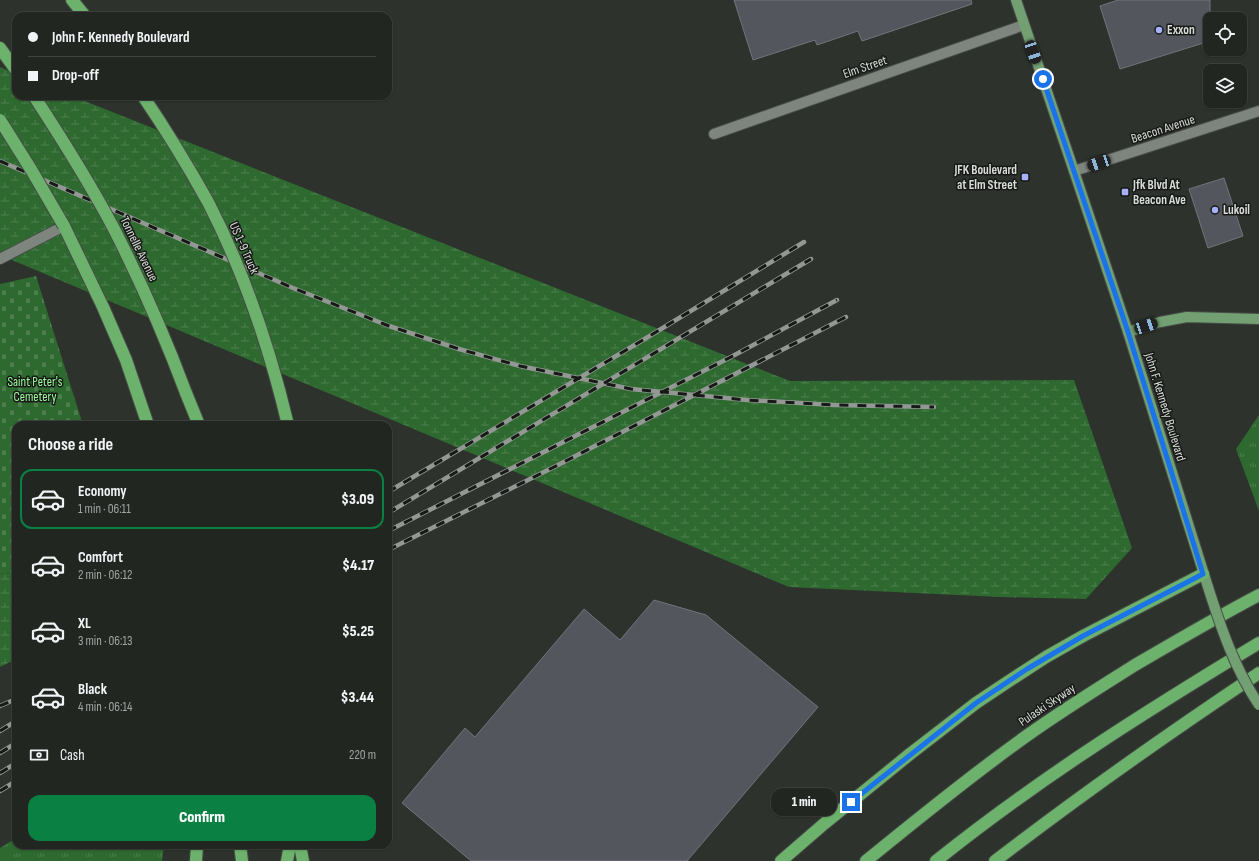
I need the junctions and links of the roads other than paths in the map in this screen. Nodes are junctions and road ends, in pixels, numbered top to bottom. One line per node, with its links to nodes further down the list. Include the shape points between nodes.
1 (72, 0): 3 (highway)
2 (1016, 0): 4 (main road, John F. Kennedy Boulevard)
3 (81, 12)
4 (1024, 24): 11 (street, Elm Street); 12 (main road, John F. Kennedy Boulevard)
5 (0, 48): 6 (highway)
6 (12, 65)
7 (37, 100): 18 (highway, Tonnelle Avenue, bridge, via 114,228 147,297)
8 (146, 100): 19 (highway, US 1-9 Truck, bridge, via 186,163 227,242 262,332)
9 (1259, 111): 12 (street, Beacon Avenue)
10 (0, 120): 13 (highway, bridge)
11 (714, 134)
12 (1074, 171): 16 (main road, John F. Kennedy Boulevard)
13 (64, 226): 14 (street); 17 (highway, via 126,360)
14 (0, 259)
15 (1259, 319): 16 (main road, via 1187,317)
16 (1128, 332): 20 (main road, John F. Kennedy Boulevard)
17 (147, 421)
18 (197, 421)
19 (287, 421)
20 (1203, 574): 24 (main road, John F. Kennedy Boulevard, bridge, via 1231,655); 33 (highway, via 1046,657 976,703)
21 (1259, 595): 34 (highway, Pulaski Skyway, via 1160,651 1050,720 940,801)
22 (1259, 643): 35 (highway, via 1076,758 997,813)
23 (1259, 673): 36 (highway, via 1057,814)
24 (1259, 705)
25 (197, 849): 29 (highway)
26 (240, 849): 30 (highway)
27 (289, 849): 31 (highway)
28 (301, 849): 32 (highway)
29 (196, 861)
30 (242, 861)
31 (287, 861)
32 (303, 861)
33 (781, 861)
34 (866, 861)
35 (936, 861)
36 (995, 861)

